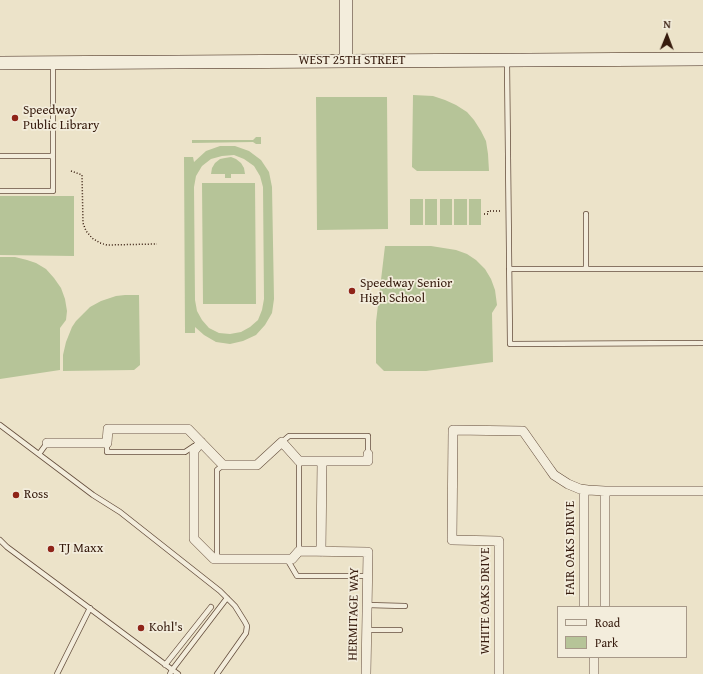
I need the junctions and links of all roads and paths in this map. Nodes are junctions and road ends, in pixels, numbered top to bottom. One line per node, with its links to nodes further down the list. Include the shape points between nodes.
1 (346, 0): 4 (street)
2 (703, 59): 3 (street, WEST 25TH STREET)
3 (507, 60): 4 (street, WEST 25TH STREET); 16 (lane)
4 (346, 61): 6 (street, WEST 25TH STREET)
5 (0, 63): 6 (street, WEST 25TH STREET)
6 (53, 63): 8 (lane)
7 (0, 156): 8 (lane)
8 (53, 156): 10 (lane, via 53,191)
9 (71, 171): 14 (path, via 82,175 83,223 92,238 107,245)
10 (0, 191)
11 (502, 211): 12 (path)
12 (484, 214)
13 (586, 214): 17 (lane)
14 (157, 244)
15 (703, 268): 17 (lane)
16 (509, 269): 17 (lane); 18 (lane, via 510,344)
17 (586, 269)
18 (703, 343)
19 (0, 425): 24 (lane)
20 (201, 442): 23 (lane, via 185,452 107,452); 23 (street, via 188,429 108,429); 28 (street); 35 (street, via 194,451 194,539)
21 (282, 442): 25 (lane, via 289,436 368,436); 26 (street); 28 (street, via 257,465)
22 (47, 443): 23 (street); 24 (lane)
23 (108, 443)
24 (39, 454): 38 (lane, via 120,512)
25 (368, 454): 27 (street, via 368,461)
26 (299, 461): 27 (street); 33 (lane)
27 (322, 461): 34 (street)
28 (223, 465): 35 (lane, via 217,470)
29 (584, 490): 30 (street); 41 (street, FAIR OAKS DRIVE); 54 (street, WHITE OAKS DRIVE, via 568,484 554,474 523,431 453,430 452,540 499,541)
30 (605, 491): 31 (street); 42 (street)
31 (703, 491)
32 (0, 540): 44 (lane)
33 (299, 551): 34 (street, HERMITAGE WAY); 36 (street, via 292,560)
34 (321, 552): 37 (street, HERMITAGE WAY, via 368,552)
35 (217, 559): 36 (street)
36 (287, 559): 37 (lane, via 297,576)
37 (368, 576): 39 (street, HERMITAGE WAY)
38 (227, 598): 49 (lane); 52 (lane, via 245,622 246,633)
39 (367, 605): 40 (lane); 45 (street, HERMITAGE WAY)
40 (405, 606)
41 (584, 606)
42 (605, 606)
43 (210, 607): 48 (lane)
44 (90, 608): 48 (lane); 50 (lane)
45 (367, 630): 46 (lane); 53 (street, HERMITAGE WAY)
46 (400, 630)
47 (594, 658): 55 (street)
48 (165, 665): 49 (lane)
49 (171, 672): 51 (lane)
50 (57, 674)
51 (178, 674)
52 (216, 674)
53 (366, 674)
54 (499, 674)
55 (594, 674)

